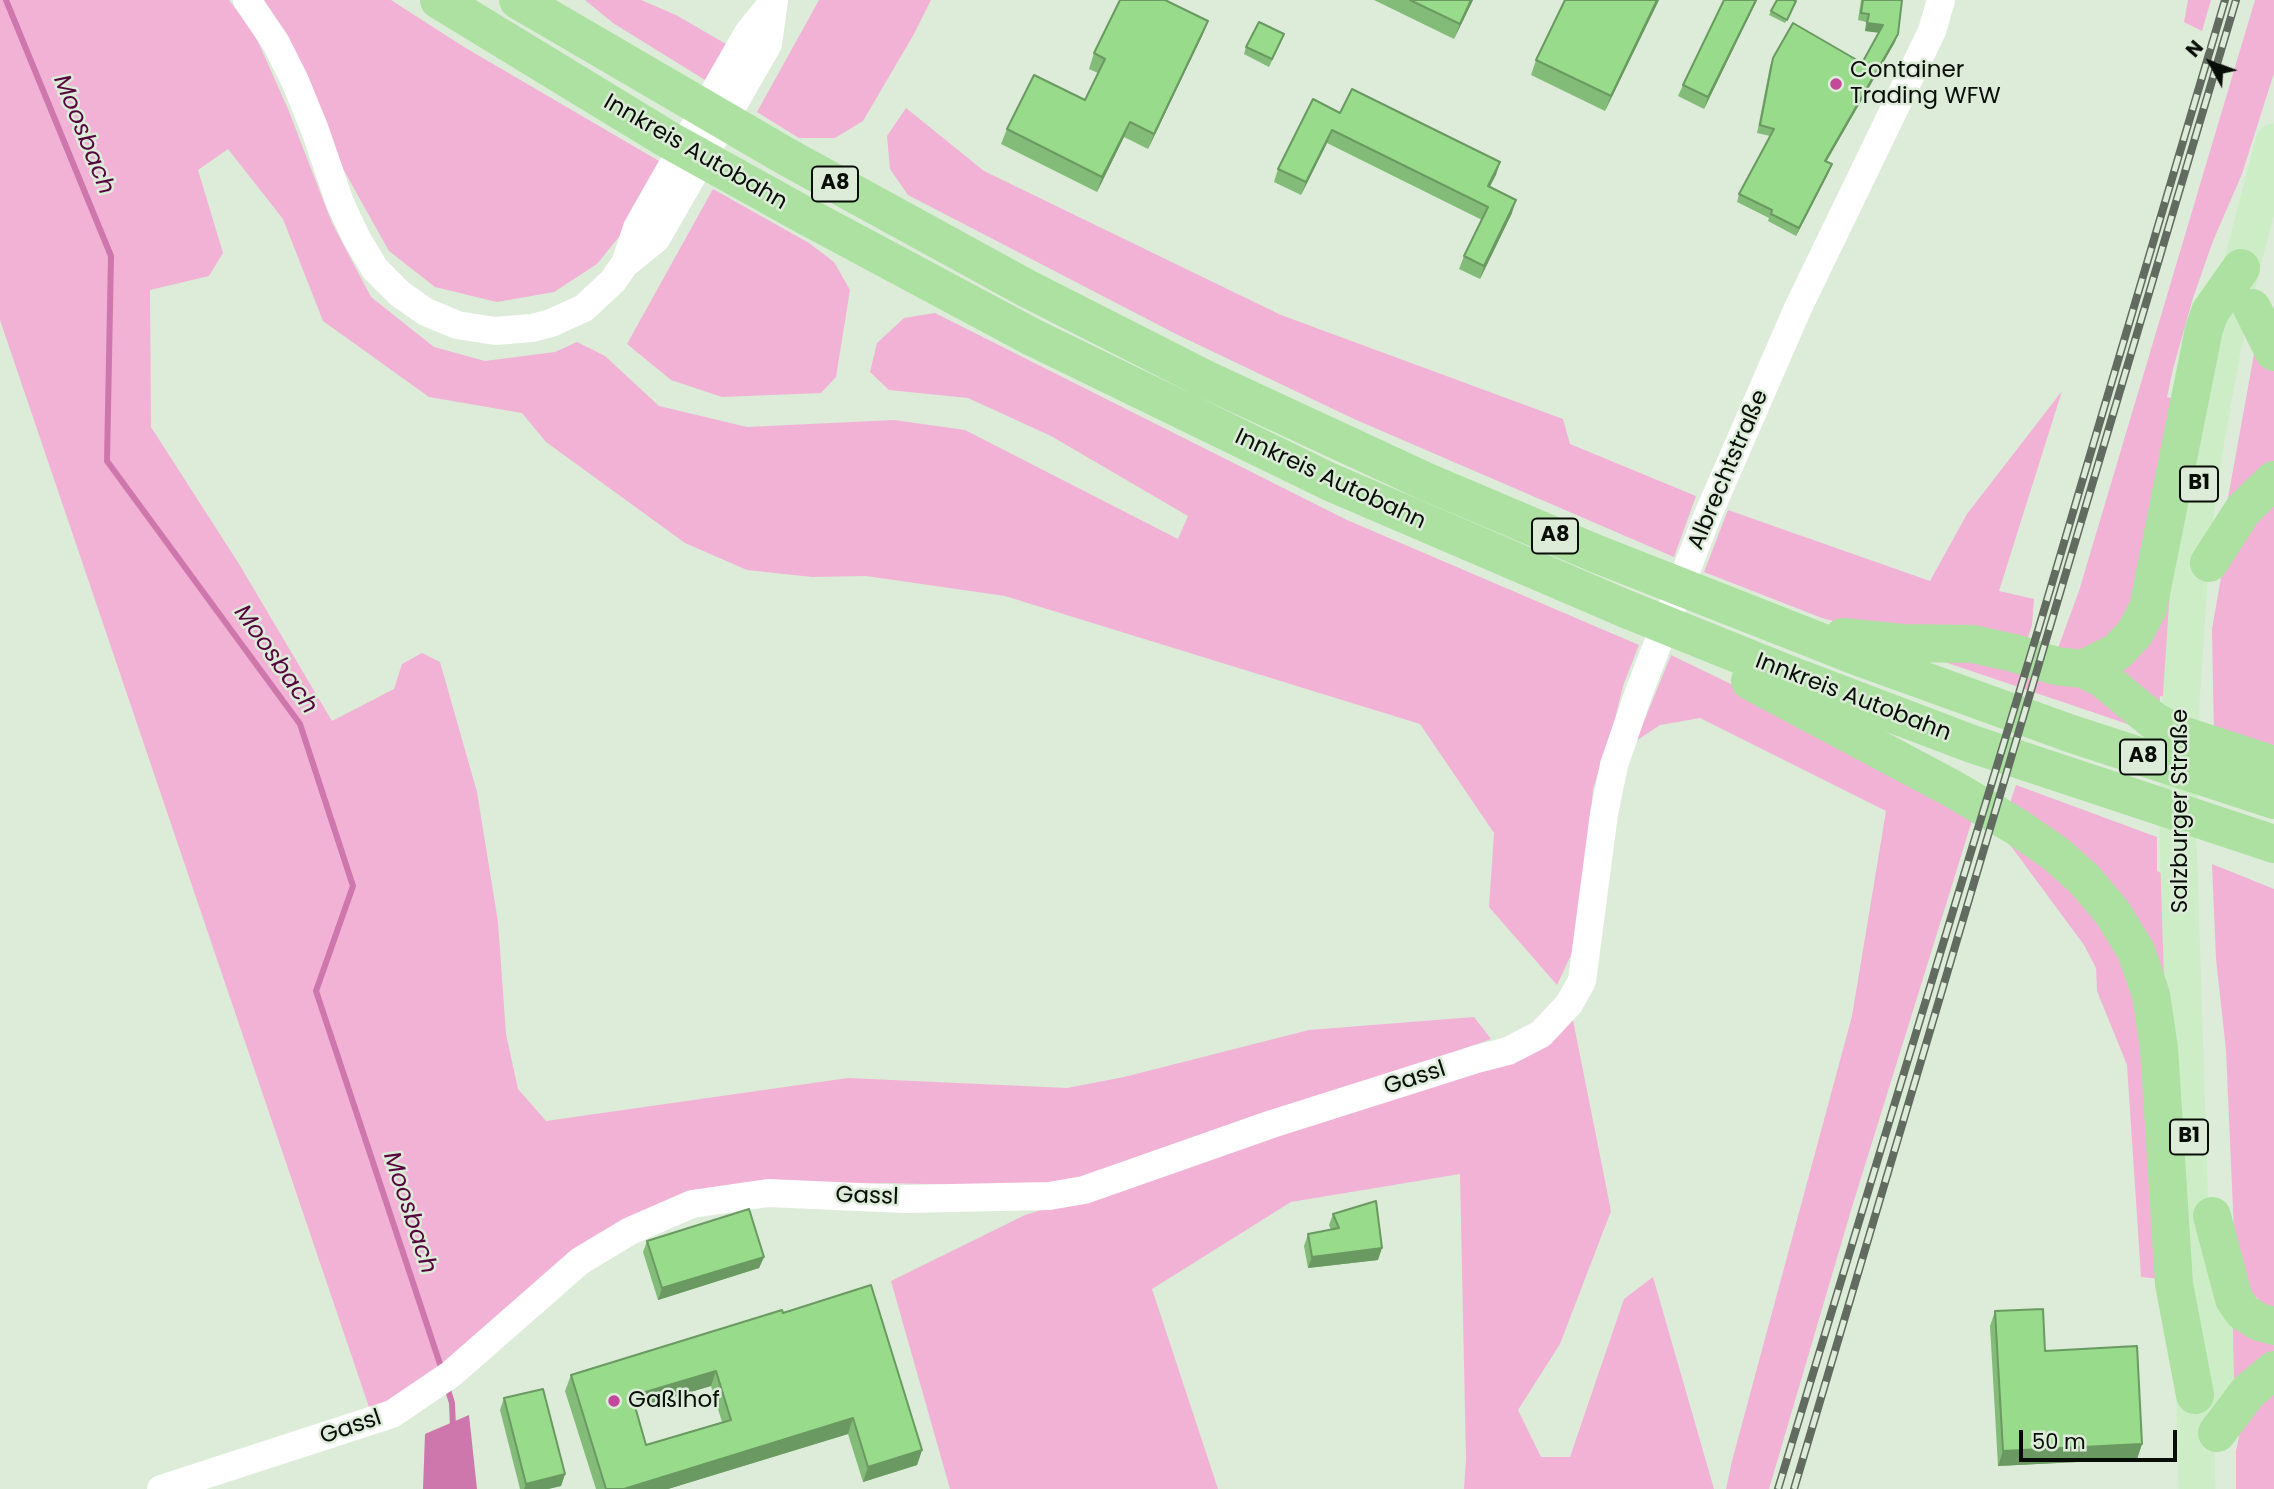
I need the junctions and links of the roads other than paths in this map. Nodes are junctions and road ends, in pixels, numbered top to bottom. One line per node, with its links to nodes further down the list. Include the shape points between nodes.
1 (247, 0): 6 (street, via 295,80 357,239 387,282 440,319 495,331 551,323 584,308 613,282 637,228 654,220 755,45)
2 (439, 0): 16 (highway, Innkreis Autobahn / A8, via 678,145 1032,337 1342,487)
3 (518, 0): 7 (highway, Innkreis Autobahn / A8)
4 (564, 0): 7 (highway)
5 (1941, 0): 25 (street, Albrechtstraße, via 1931,31 1798,308 1707,517 1639,692 1614,765 1604,814)
6 (774, 1)
7 (646, 76): 15 (highway, Innkreis Autobahn / A8, via 916,229 1205,379 1427,482)
8 (2274, 142): 10 (main road, Salzburger Straße / B1)
9 (2274, 214): 11 (main road, Salzburger Straße / B1)
10 (2241, 268): 17 (highway, via 2210,312 2204,329 2148,608 2135,633 2117,652); 18 (main road, Salzburger Straße / B1, via 2222,351 2192,538)
11 (2252, 308): 12 (highway); 14 (main road, Salzburger Straße / B1, via 2229,420)
12 (2274, 352)
13 (2274, 480): 14 (highway, via 2243,510)
14 (2209, 564): 18 (main road, Salzburger Straße / B1)
15 (1790, 631): 17 (highway, via 1903,643 1973,644); 20 (highway, Innkreis Autobahn / A8, via 2069,733)
16 (1683, 633): 21 (highway, Innkreis Autobahn / A8, via 1972,744); 29 (highway, via 1732,672 2017,827 2084,878 2112,912 2136,951 2151,995 2159,1048 2174,1284)
17 (2083, 669): 19 (highway, via 2175,733)
18 (2190, 705): 24 (main road, Salzburger Straße / B1)
19 (2274, 765)
20 (2274, 800)
21 (2154, 805): 22 (highway, Innkreis Autobahn / A8); 23 (highway, via 2186,834)
22 (2274, 844)
23 (2274, 872)
24 (2187, 882): 26 (main road, Salzburger Straße / B1); 29 (main road, Salzburger Straße / B1)
25 (1585, 963): 31 (street, Gassl, via 1582,981 1569,1004 1541,1034 1508,1051 1272,1124 1084,1190 1049,1196 904,1199 768,1193 692,1204 630,1231 580,1261 444,1378 392,1414)
26 (2212, 1216): 27 (highway, via 2234,1299 2243,1312); 30 (main road, Salzburger Straße / B1)
27 (2274, 1326)
28 (2274, 1370): 30 (highway, via 2248,1392)
29 (2194, 1395): 32 (main road, Salzburger Straße / B1)
30 (2217, 1433): 33 (main road, Salzburger Straße / B1)
31 (161, 1489)
32 (2197, 1489)
33 (2219, 1489)

